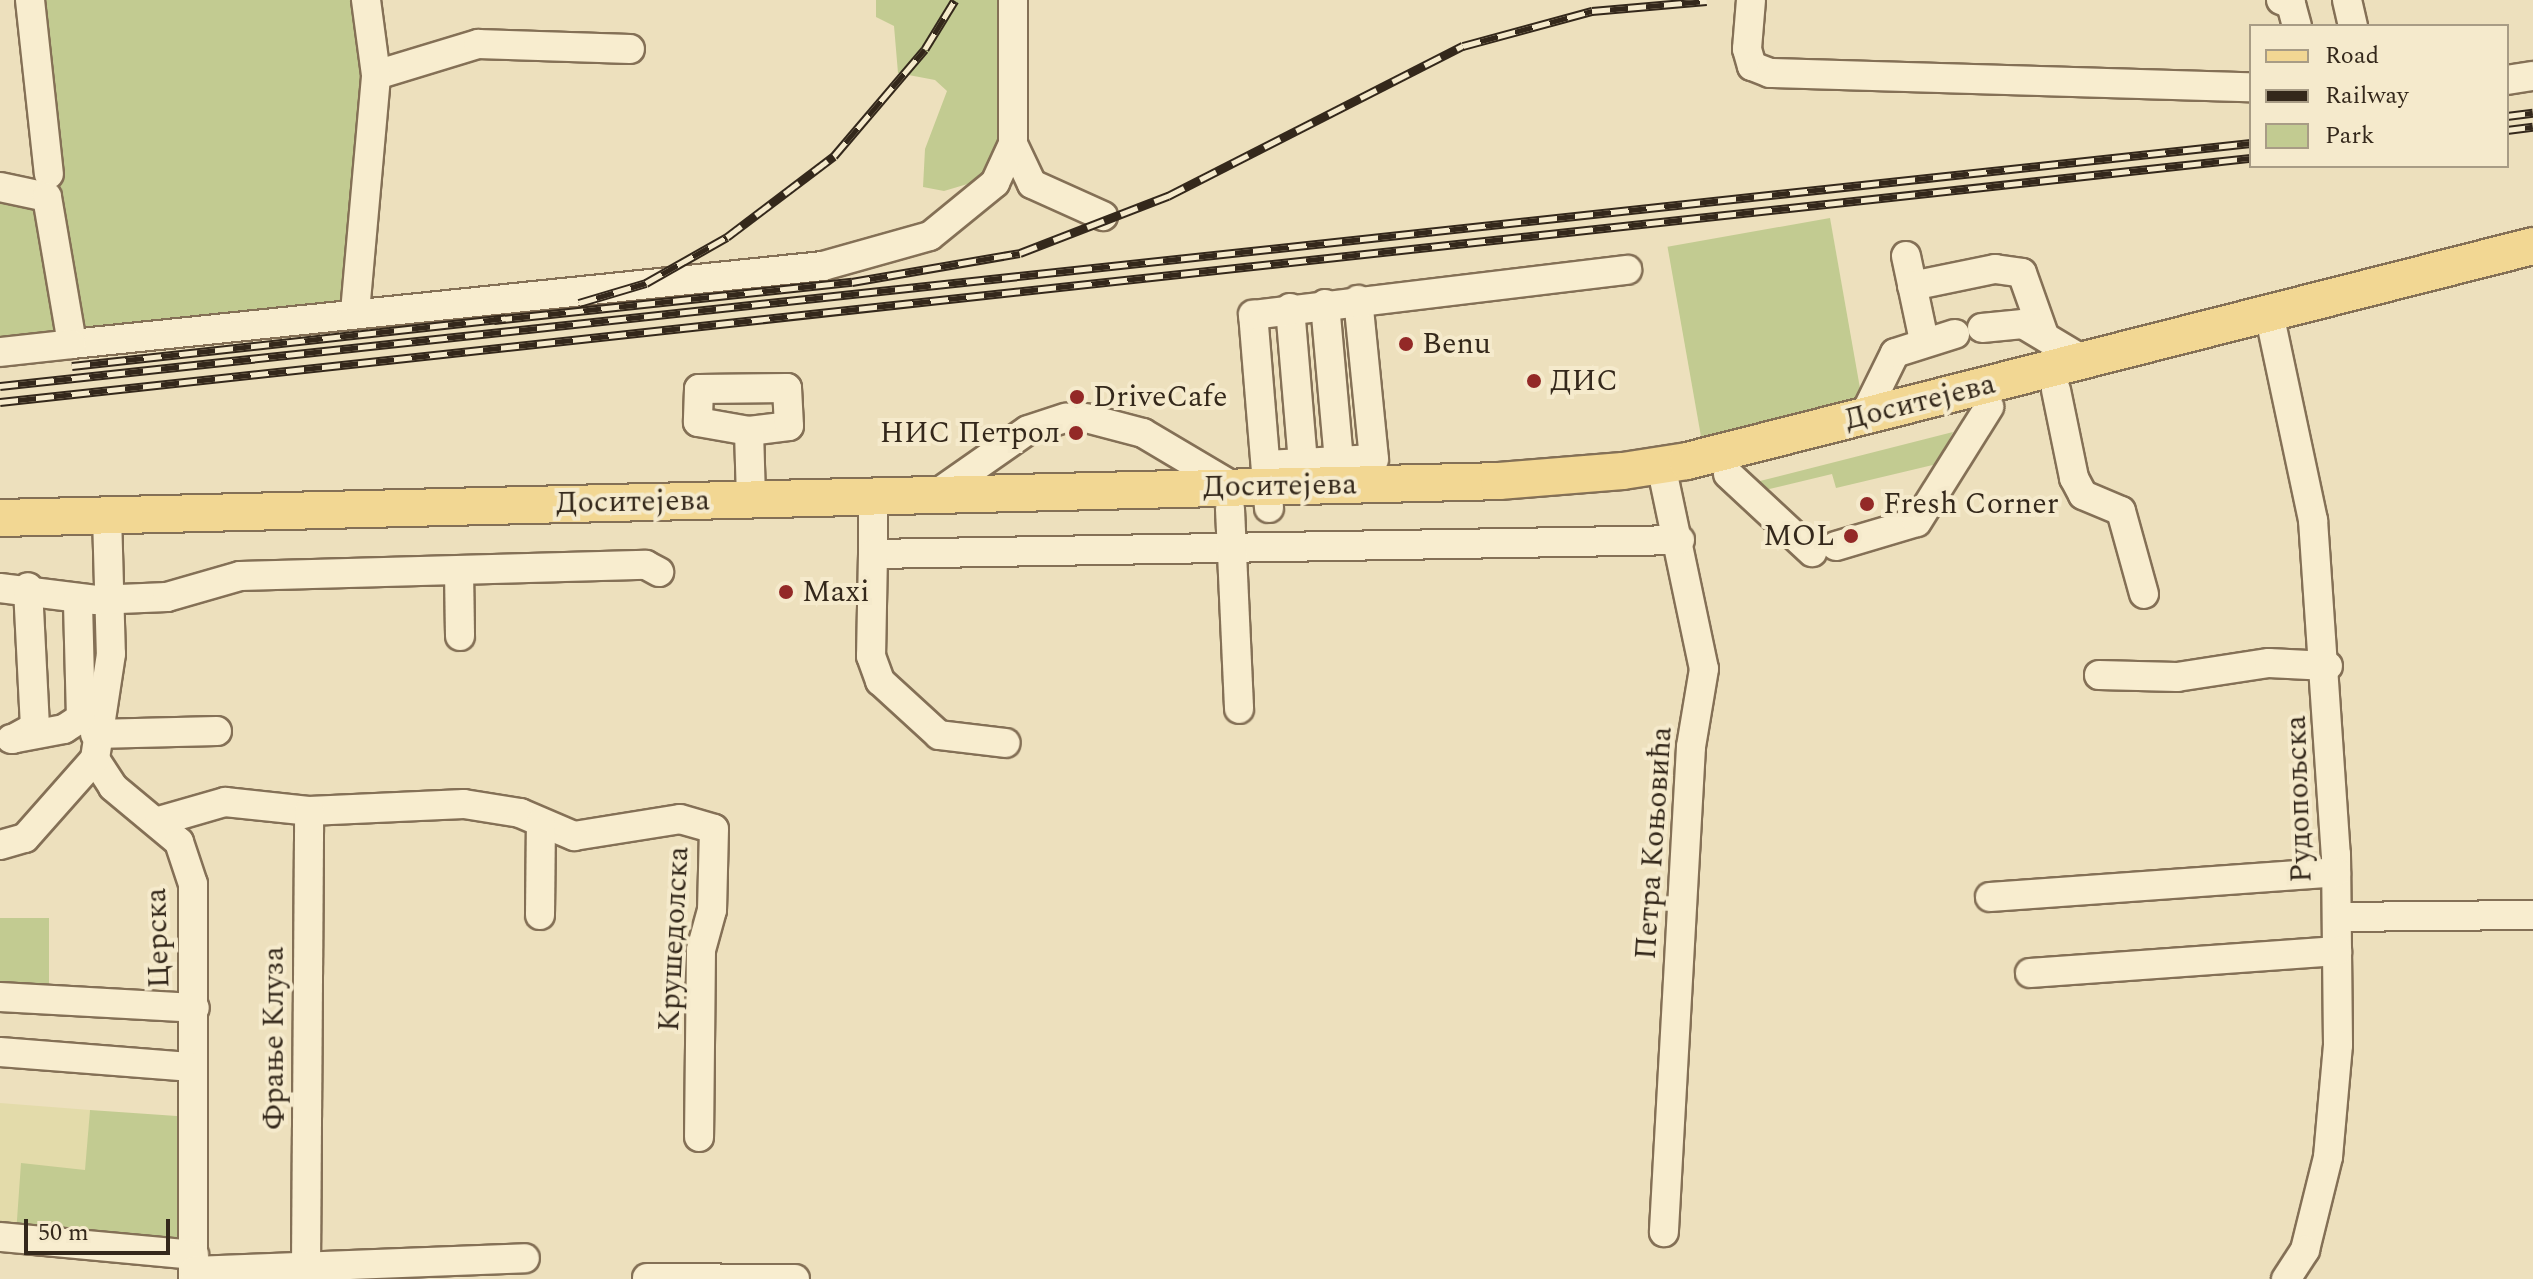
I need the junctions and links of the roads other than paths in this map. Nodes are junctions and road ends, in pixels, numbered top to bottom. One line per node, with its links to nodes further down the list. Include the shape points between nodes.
1 (30, 0): 15 (street)
2 (366, 0): 10 (street)
3 (1013, 0): 14 (street)
4 (1751, 0): 13 (street, via 1747,49 1752,66 1770,73)
5 (2281, 0): 7 (street, via 2291,4)
6 (2347, 0): 8 (street)
7 (2296, 24)
8 (2353, 24)
9 (630, 49): 10 (street, via 478,44)
10 (376, 75): 26 (street)
11 (2533, 76): 12 (street)
12 (2509, 80)
13 (2249, 87)
14 (1013, 144): 17 (street, via 1032,184); 26 (street, via 995,183 963,216 887,251 823,266)
15 (49, 174)
16 (0, 187): 30 (street, via 47,197)
17 (1103, 216)
18 (2533, 246): 27 (main road, Доситејева)
19 (1906, 256): 22 (street)
20 (2533, 268): 27 (main road, Доситејева)
21 (1627, 270): 23 (street)
22 (1912, 286): 28 (street, via 1995,269 2022,273); 29 (street)
23 (1358, 300): 24 (street); 37 (street, via 1374,458)
24 (1325, 304): 25 (street); 37 (street)
25 (1290, 308): 38 (street); 41 (street, via 1259,312 1249,323)
26 (355, 312): 30 (street)
27 (2271, 324): 32 (main road, Доситејева); 33 (main road, Доситејева); 60 (street, Рудопољска, via 2313,520)
28 (2043, 332): 29 (street, via 2016,322); 32 (street)
29 (1924, 341): 35 (street, via 1886,364)
30 (72, 344): 31 (street)
31 (0, 352)
32 (2083, 360): 35 (main road, Доситејева)
33 (2056, 390): 34 (main road, Доситејева); 56 (street, via 2074,478 2083,495 2121,511)
34 (1989, 407): 39 (main road, Доситејева); 39 (street, via 1917,522 1824,549)
35 (1864, 416): 40 (main road, Доситејева)
36 (749, 431): 43 (street)
37 (1339, 461): 38 (street)
38 (1303, 463): 41 (street)
39 (1728, 474): 40 (main road, Доситејева)
40 (1664, 476): 41 (main road, Доситејева, via 1497,503); 49 (street, Петра Коњовића)
41 (1254, 491): 42 (main road, Доситејева); 42 (street, via 1143,433 1076,418 1028,430); 44 (main road, Доситејева); 50 (street)
42 (935, 495): 44 (main road, Доситејева)
43 (751, 499): 44 (main road, Доситејева); 45 (main road, Доситејева)
44 (873, 507): 45 (main road, Доситејева); 51 (street)
45 (517, 516): 47 (main road, Доситејева)
46 (0, 518): 47 (main road, Доситејева)
47 (107, 526): 48 (main road, Доситејева); 57 (street)
48 (0, 539)
49 (1680, 540): 50 (street); 83 (street, Петра Коњовића, via 1704,675 1691,747)
50 (1232, 549): 51 (street); 62 (street)
51 (873, 554): 65 (street, via 871,656 880,681 939,735)
52 (459, 571): 53 (street, via 646,565); 57 (street, via 240,576 167,597); 59 (street)
53 (659, 572)
54 (28, 587): 55 (street); 58 (street); 64 (street, via 35,727)
55 (0, 588)
56 (2144, 594)
57 (110, 597): 58 (street); 66 (street, via 111,654)
58 (78, 600): 64 (street, via 81,718 64,729)
59 (460, 636)
60 (2328, 666): 61 (street, via 2269,663 2232,675); 71 (street, Рудопољска)
61 (2099, 675)
62 (1239, 709)
63 (217, 731): 66 (street)
64 (6, 740)
65 (1006, 743)
66 (95, 747): 68 (street, Церска, via 113,787); 70 (street, via 25,838)
67 (309, 811): 68 (street, Крушедолска, via 225,802); 69 (street, Крушедолска, via 464,804); 86 (street, Фрање Клуза)
68 (159, 821): 79 (street, Церска, via 179,842 193,884)
69 (541, 823): 73 (street); 82 (street, Крушедолска, via 574,836 694,818 714,829 712,910 701,950)
70 (0, 845)
71 (2336, 872): 72 (street); 75 (street, Рудопољска)
72 (1990, 897)
73 (540, 915)
74 (2533, 915): 75 (street)
75 (2337, 917): 76 (street, Рудопољска)
76 (2337, 951): 77 (street); 91 (street, Рудопољска, via 2328,1157 2305,1250)
77 (2030, 973)
78 (0, 997): 79 (street)
79 (195, 1008): 81 (street, Церска)
80 (0, 1052): 81 (street)
81 (192, 1067): 87 (street, Церска)
82 (699, 1137)
83 (1664, 1232)
84 (0, 1237): 87 (street)
85 (525, 1258): 86 (street)
86 (306, 1267): 87 (street)
87 (194, 1268)
88 (647, 1278): 89 (street)
89 (719, 1278): 90 (street)
90 (795, 1279)
91 (2286, 1279)

